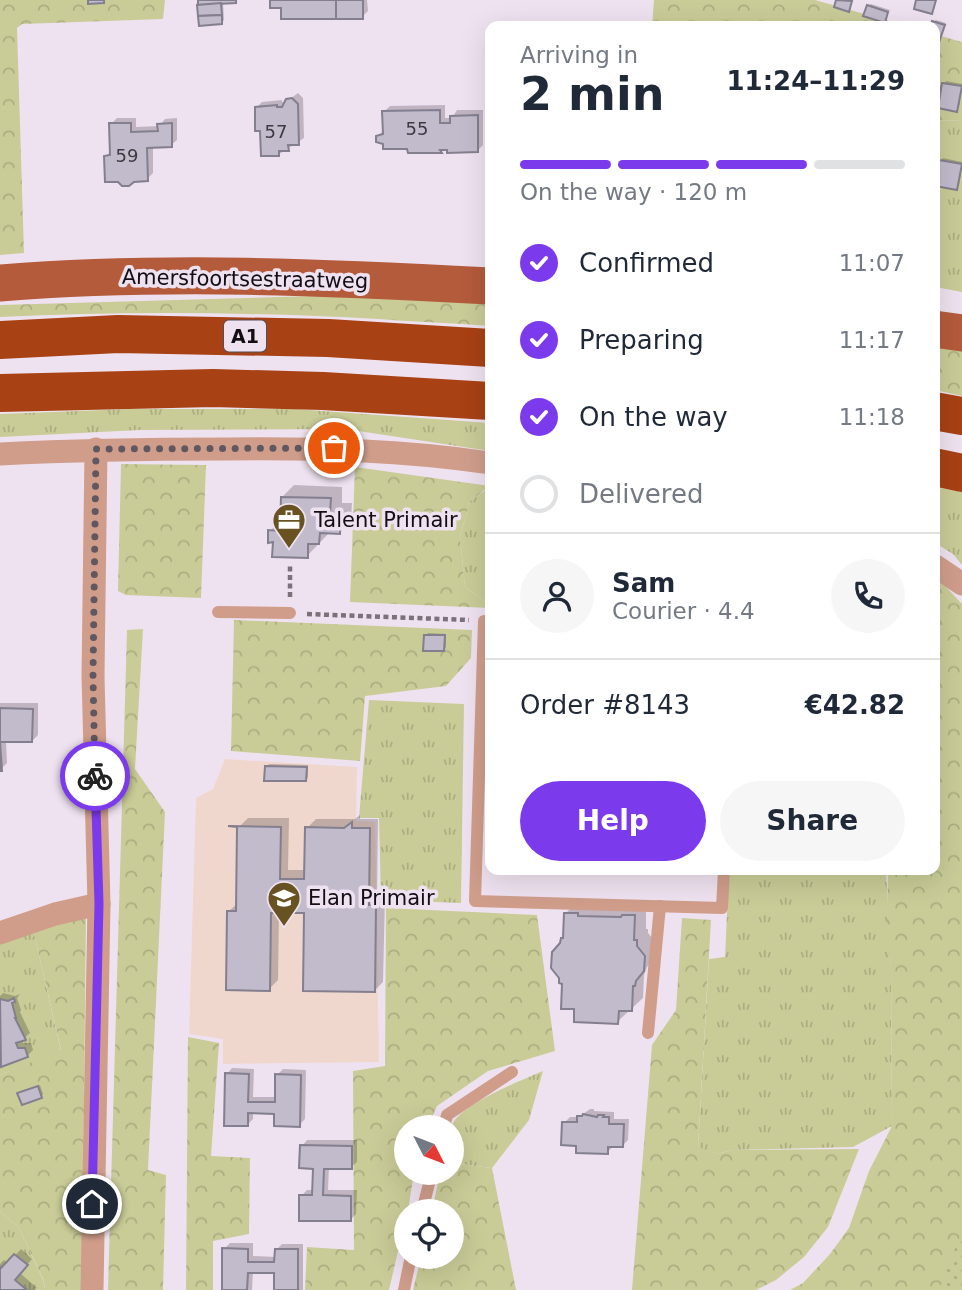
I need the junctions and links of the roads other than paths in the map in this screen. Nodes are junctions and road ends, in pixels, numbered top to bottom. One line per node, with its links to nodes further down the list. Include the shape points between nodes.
1 (0, 283): 2 (main road, Amersfoortsestraatweg, via 218,275)
2 (485, 286)
3 (940, 330): 4 (main road)
4 (962, 333)
5 (0, 340): 6 (highway, A1, via 132,334 328,338)
6 (485, 348)
7 (0, 393): 8 (highway, via 213,387)
8 (485, 401)
9 (940, 412): 10 (highway)
10 (962, 416)
11 (96, 449): 12 (street); 13 (street, via 334,448); 22 (street, via 93,676)
12 (0, 454)
13 (485, 462)
14 (940, 468): 15 (highway)
15 (962, 473)
16 (940, 569): 17 (street)
17 (962, 584)
18 (218, 612): 19 (lane)
19 (290, 613)
20 (484, 621): 23 (lane, via 475,901)
21 (724, 875): 23 (lane, via 722,908)
22 (99, 904): 24 (street); 29 (street)
23 (660, 906): 25 (lane)
24 (0, 933)
25 (648, 1033)
26 (512, 1072): 27 (lane)
27 (447, 1115)
28 (408, 1269): 30 (lane)
29 (92, 1290)
30 (404, 1290)

